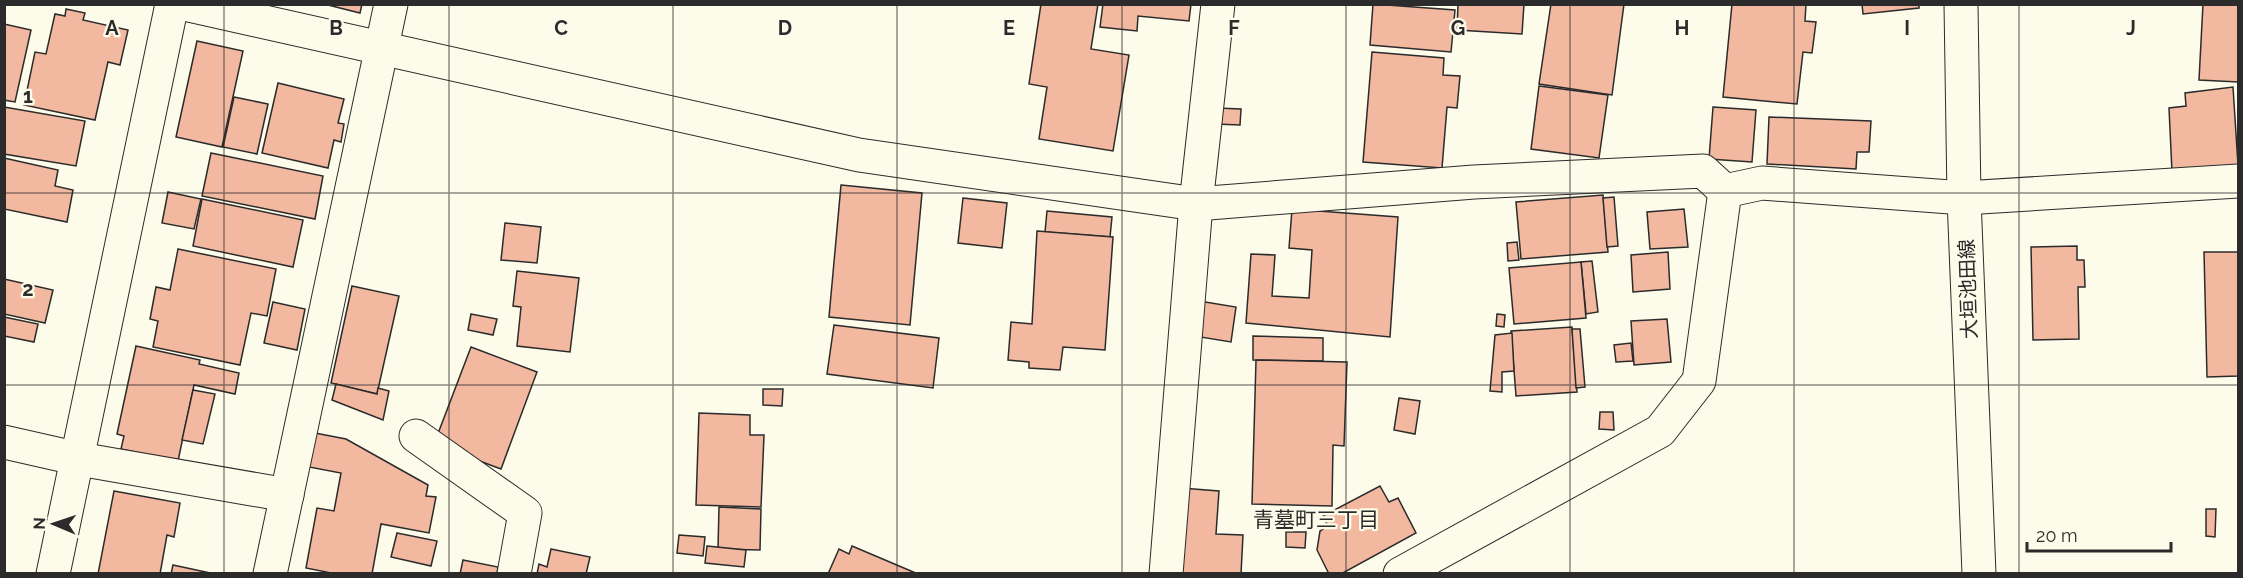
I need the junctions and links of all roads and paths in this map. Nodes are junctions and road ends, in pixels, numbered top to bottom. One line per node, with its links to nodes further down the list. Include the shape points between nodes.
1 (172, 4): 13 (street)
2 (184, 4): 6 (street)
3 (391, 4): 6 (street)
4 (1218, 4): 10 (street)
5 (1961, 4): 9 (street, 大垣池田線)
6 (383, 49): 10 (street, via 859,155); 14 (street)
7 (2238, 181): 9 (street)
8 (1725, 191): 9 (street, via 1762,183); 10 (street, via 1703,171 1474,182); 19 (street, via 1699,381 1660,431)
9 (1964, 198): 20 (street, 大垣池田線)
10 (1196, 204): 18 (street)
11 (416, 436): 17 (street, via 525,513)
12 (4, 442): 13 (street)
13 (79, 459): 14 (street); 15 (street)
14 (287, 495): 16 (street)
15 (53, 573)
16 (270, 573)
17 (514, 573)
18 (1166, 573)
19 (1400, 573)
20 (1979, 573)

